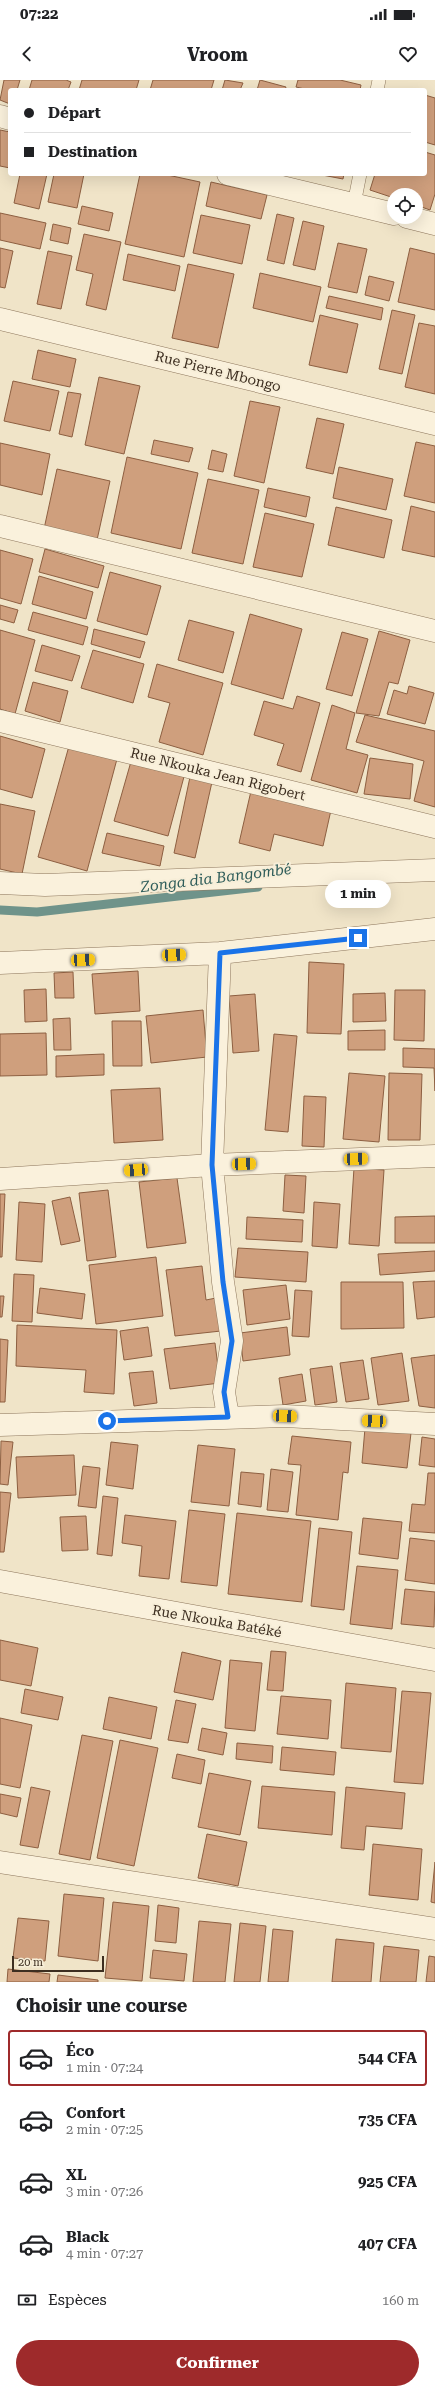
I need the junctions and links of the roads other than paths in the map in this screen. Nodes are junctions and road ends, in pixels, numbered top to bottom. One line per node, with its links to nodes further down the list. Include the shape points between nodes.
1 (236, 176): 3 (street)
2 (360, 176): 3 (lane)
3 (354, 204): 4 (street)
4 (387, 212)
5 (423, 221): 6 (street)
6 (435, 224)
7 (0, 319): 8 (street, Rue Pierre Mbongo)
8 (435, 424)
9 (0, 526): 10 (street)
10 (435, 630)
11 (0, 720): 12 (street, Rue Nkouka Jean Rigobert)
12 (435, 827)
13 (435, 870): 14 (street, via 44,885)
14 (0, 883)
15 (435, 929): 16 (street)
16 (220, 953): 17 (street); 19 (street)
17 (0, 963)
18 (435, 1156): 19 (street)
19 (212, 1165): 20 (street); 21 (street, via 223,1282 232,1341 224,1392)
20 (0, 1179)
21 (228, 1417): 22 (street, via 285,1416); 23 (street)
22 (435, 1424)
23 (0, 1425)
24 (0, 1580): 25 (street, Rue Nkouka Batéké)
25 (435, 1660)
26 (0, 1862): 27 (street)
27 (435, 1929)

